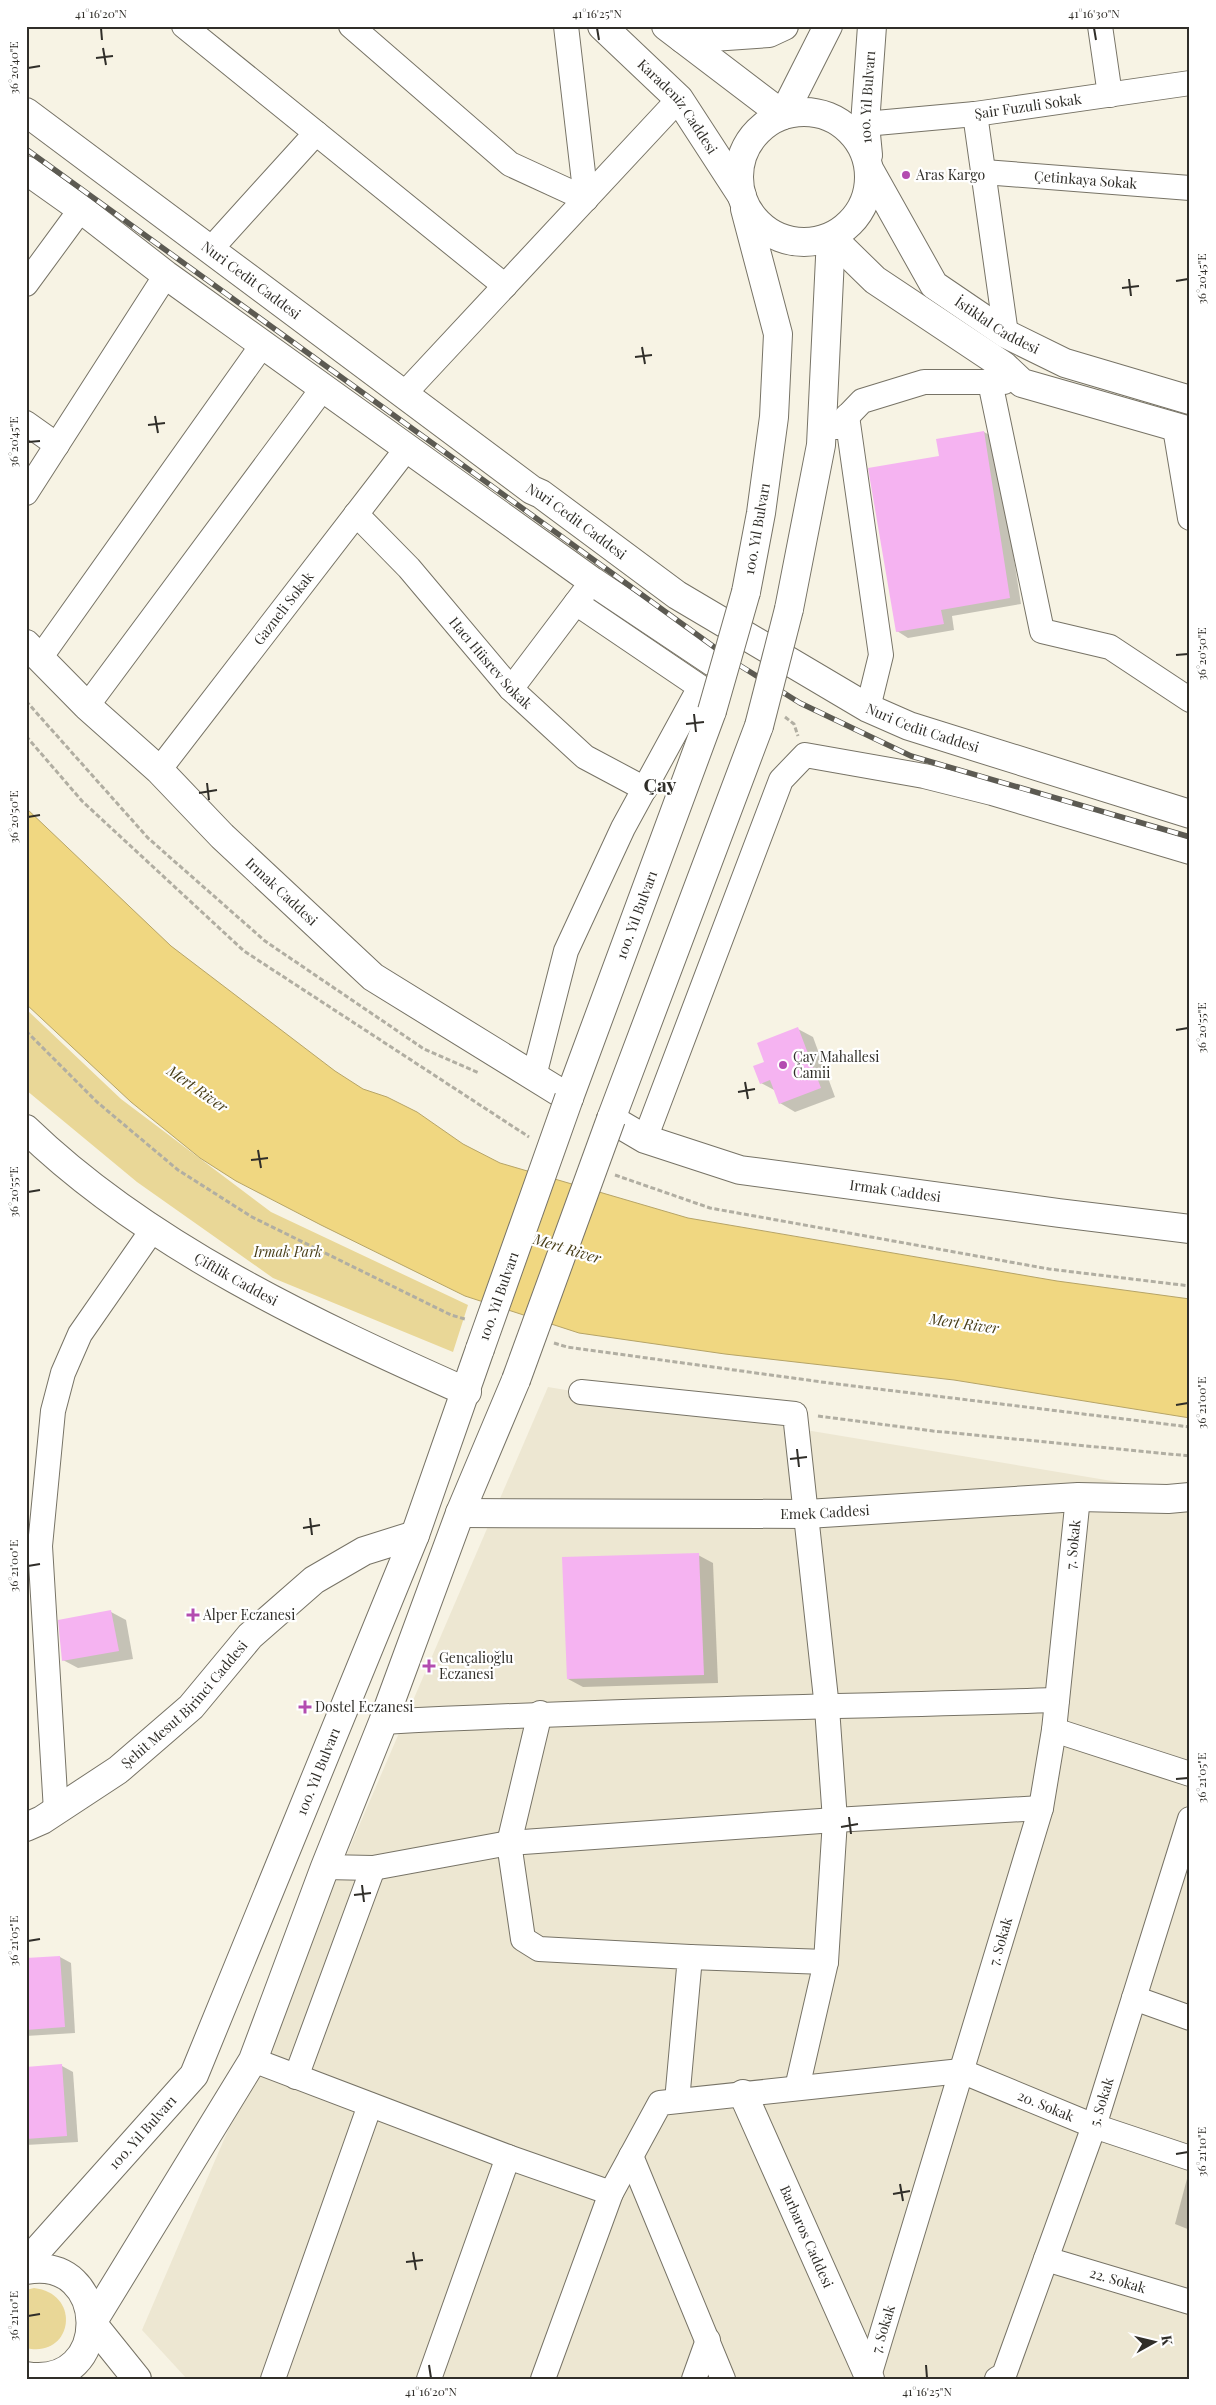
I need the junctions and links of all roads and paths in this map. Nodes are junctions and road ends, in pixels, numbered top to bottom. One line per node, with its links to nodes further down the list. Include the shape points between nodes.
1 (184, 26): 17 (street)
2 (351, 26): 23 (street, via 510,164)
3 (566, 26): 23 (street)
4 (602, 26): 12 (main road, Karadeniz Caddesi)
5 (784, 26): 9 (main road, via 769,33)
6 (828, 26): 14 (main road)
7 (872, 26): 16 (main road, 100. Yıl Bulvarı)
8 (1100, 26): 11 (street)
9 (675, 33): 14 (main road)
10 (1190, 83): 11 (street, Şair Fuzuli Sokak)
11 (1110, 95): 15 (street, Şair Fuzuli Sokak)
12 (679, 99): 22 (main road, Karadeniz Caddesi); 23 (street)
13 (26, 112): 26 (main road, Nuri Cedit Caddesi)
14 (783, 114): 18 (main road, via 802,111 822,113 839,121 854,134 864,150); 22 (main road, via 751,138 742,156 739,176)
15 (976, 114): 16 (street, Şair Fuzuli Sokak); 20 (street)
16 (865, 124): 18 (main road, 100. Yıl Bulvarı)
17 (316, 133): 26 (street); 29 (street)
18 (869, 169): 25 (main road, via 869,190 862,209 849,226); 30 (main road, İstiklal Caddesi, via 934,285)
19 (26, 170): 24 (main road)
20 (984, 172): 21 (street, Çetinkaya Sokak); 30 (street)
21 (1190, 188)
22 (742, 196): 25 (main road, via 752,216 767,232 788,241 810,243); 63 (main road, 100. Yıl Bulvarı, bridge, via 778,334 774,417 746,592 712,712)
23 (586, 199): 29 (street)
24 (81, 209): 27 (main road); 28 (street)
25 (832, 237): 33 (main road, İstiklal Caddesi, via 875,280 1004,366); 41 (main road)
26 (210, 250): 35 (main road, Nuri Cedit Caddesi)
27 (166, 275): 31 (main road); 40 (street)
28 (26, 284)
29 (505, 286): 35 (street)
30 (1006, 334): 36 (main road, İstiklal Caddesi, via 1065,363)
31 (263, 344): 34 (main road); 48 (street)
32 (990, 382): 33 (street); 37 (street, via 924,382 862,401); 51 (street, via 1042,631 1110,647)
33 (1022, 382): 39 (main road, İstiklal Caddesi)
34 (323, 388): 42 (main road); 53 (street)
35 (404, 394): 54 (main road, Nuri Cedit Caddesi, via 677,595)
36 (1190, 400)
37 (847, 416): 41 (street); 54 (street, via 881,654)
38 (26, 424): 40 (street)
39 (1183, 429): 45 (street)
40 (57, 445): 43 (street)
41 (821, 445): 64 (main road, bridge, via 789,610 758,726)
42 (408, 447): 44 (street, Gazneli Sokak); 46 (main road)
43 (26, 493)
44 (356, 514): 50 (street, Hacı Hüsrev Sokak, via 409,568); 56 (street, Gazneli Sokak)
45 (1190, 518)
46 (592, 581): 47 (street); 49 (main road)
47 (576, 603): 50 (street); 57 (street, via 700,687)
48 (33, 651): 53 (main road, Irmak Caddesi)
49 (713, 662)
50 (511, 689): 57 (street, Hacı Hüsrev Sokak, via 585,758)
51 (1190, 700)
52 (26, 701): 62 (path, via 148,838 265,942 424,1049)
53 (87, 706): 56 (main road, Irmak Caddesi)
54 (868, 708): 58 (main road, Nuri Cedit Caddesi, via 961,744)
55 (26, 736): 67 (path, via 82,800 244,951)
56 (159, 770): 61 (main road, Irmak Caddesi, via 222,836 373,977)
57 (645, 789): 61 (street, via 623,828 566,951)
58 (1190, 814)
59 (1190, 852): 66 (street, via 934,778 805,755 781,780)
60 (26, 1030): 72 (path, via 97,1102 178,1170 252,1218 451,1315)
61 (534, 1076): 63 (main road, Irmak Caddesi)
62 (488, 1077)
63 (570, 1098): 67 (main road, 100. Yıl Bulvarı, bridge)
64 (611, 1119): 66 (main road, Irmak Caddesi); 68 (main road, bridge)
65 (26, 1129): 70 (main road, Çiftlik Caddesi, via 52,1154)
66 (645, 1139): 69 (main road, Irmak Caddesi, via 740,1170)
67 (551, 1151): 74 (main road, 100. Yıl Bulvarı, bridge)
68 (594, 1168): 71 (path, via 710,1208 1049,1269); 81 (main road, bridge, via 516,1380)
69 (1190, 1229)
70 (153, 1230): 74 (main road, Çiftlik Caddesi, via 355,1342); 91 (street, via 80,1334 63,1373 53,1411 40,1546)
71 (1190, 1286)
72 (469, 1320)
73 (550, 1342): 77 (path, via 829,1383)
74 (467, 1392): 83 (main road, 100. Yıl Bulvarı)
75 (581, 1392): 76 (street)
76 (795, 1414): 78 (path); 82 (street)
77 (1190, 1427)
78 (1190, 1456)
79 (1078, 1497): 80 (main road, Emek Caddesi); 82 (main road, Emek Caddesi); 84 (street, 7. Sokak)
80 (1190, 1497)
81 (460, 1513): 82 (main road, Emek Caddesi); 87 (main road)
82 (807, 1514): 85 (street)
83 (415, 1535): 91 (main road, Şehit Mesut Birinci Caddesi, via 364,1551 314,1580 250,1636 191,1708 118,1770); 116 (main road, 100. Yıl Bulvarı, via 194,2074)
84 (1057, 1700): 85 (street); 88 (street, 7. Sokak)
85 (827, 1708): 86 (street); 93 (street)
86 (540, 1714): 87 (street); 95 (street)
87 (383, 1722): 97 (main road)
88 (1054, 1730): 89 (street); 90 (street, 7. Sokak)
89 (1190, 1774)
90 (1041, 1808): 93 (street); 104 (street, 7. Sokak)
91 (56, 1811): 94 (main road, Şehit Mesut Birinci Caddesi)
92 (1190, 1819): 96 (street, 5. Sokak)
93 (835, 1820): 95 (street); 100 (street)
94 (26, 1827)
95 (509, 1843): 98 (street); 99 (street, via 523,1939 539,1949)
96 (1184, 1858): 101 (street, 5. Sokak)
97 (325, 1867): 98 (street); 103 (main road)
98 (373, 1868): 105 (street)
99 (690, 1957): 100 (street); 108 (street)
100 (826, 1962): 106 (street)
101 (1134, 1998): 102 (street); 110 (street, 5. Sokak)
102 (1190, 2018)
103 (253, 2060): 105 (street); 119 (main road)
104 (961, 2070): 106 (street); 110 (street, 20. Sokak); 122 (street, 7. Sokak)
105 (296, 2077): 109 (street)
106 (797, 2088): 107 (street)
107 (743, 2094): 108 (street); 122 (main road, Barbaros Caddesi)
108 (677, 2101): 111 (street, via 660,2103)
109 (370, 2104): 112 (street); 125 (street)
110 (1094, 2126): 113 (street, 20. Sokak); 115 (street, 5. Sokak)
111 (631, 2156): 114 (street); 120 (street)
112 (508, 2157): 114 (street); 126 (street)
113 (1190, 2158)
114 (611, 2193): 127 (street)
115 (1046, 2259): 118 (street, 22. Sokak); 123 (street, 5. Sokak)
116 (26, 2263)
117 (26, 2270): 119 (main road, via 53,2270 69,2278 81,2290 89,2306)
118 (1190, 2302)
119 (92, 2323): 121 (main road, via 90,2339 72,2365 44,2378); 124 (main road)
120 (708, 2340): 128 (street); 129 (street)
121 (28, 2377)
122 (870, 2377)
123 (1005, 2377)
124 (137, 2379)
125 (273, 2379)
126 (429, 2379)
127 (543, 2379)
128 (694, 2379)
129 (723, 2379)

